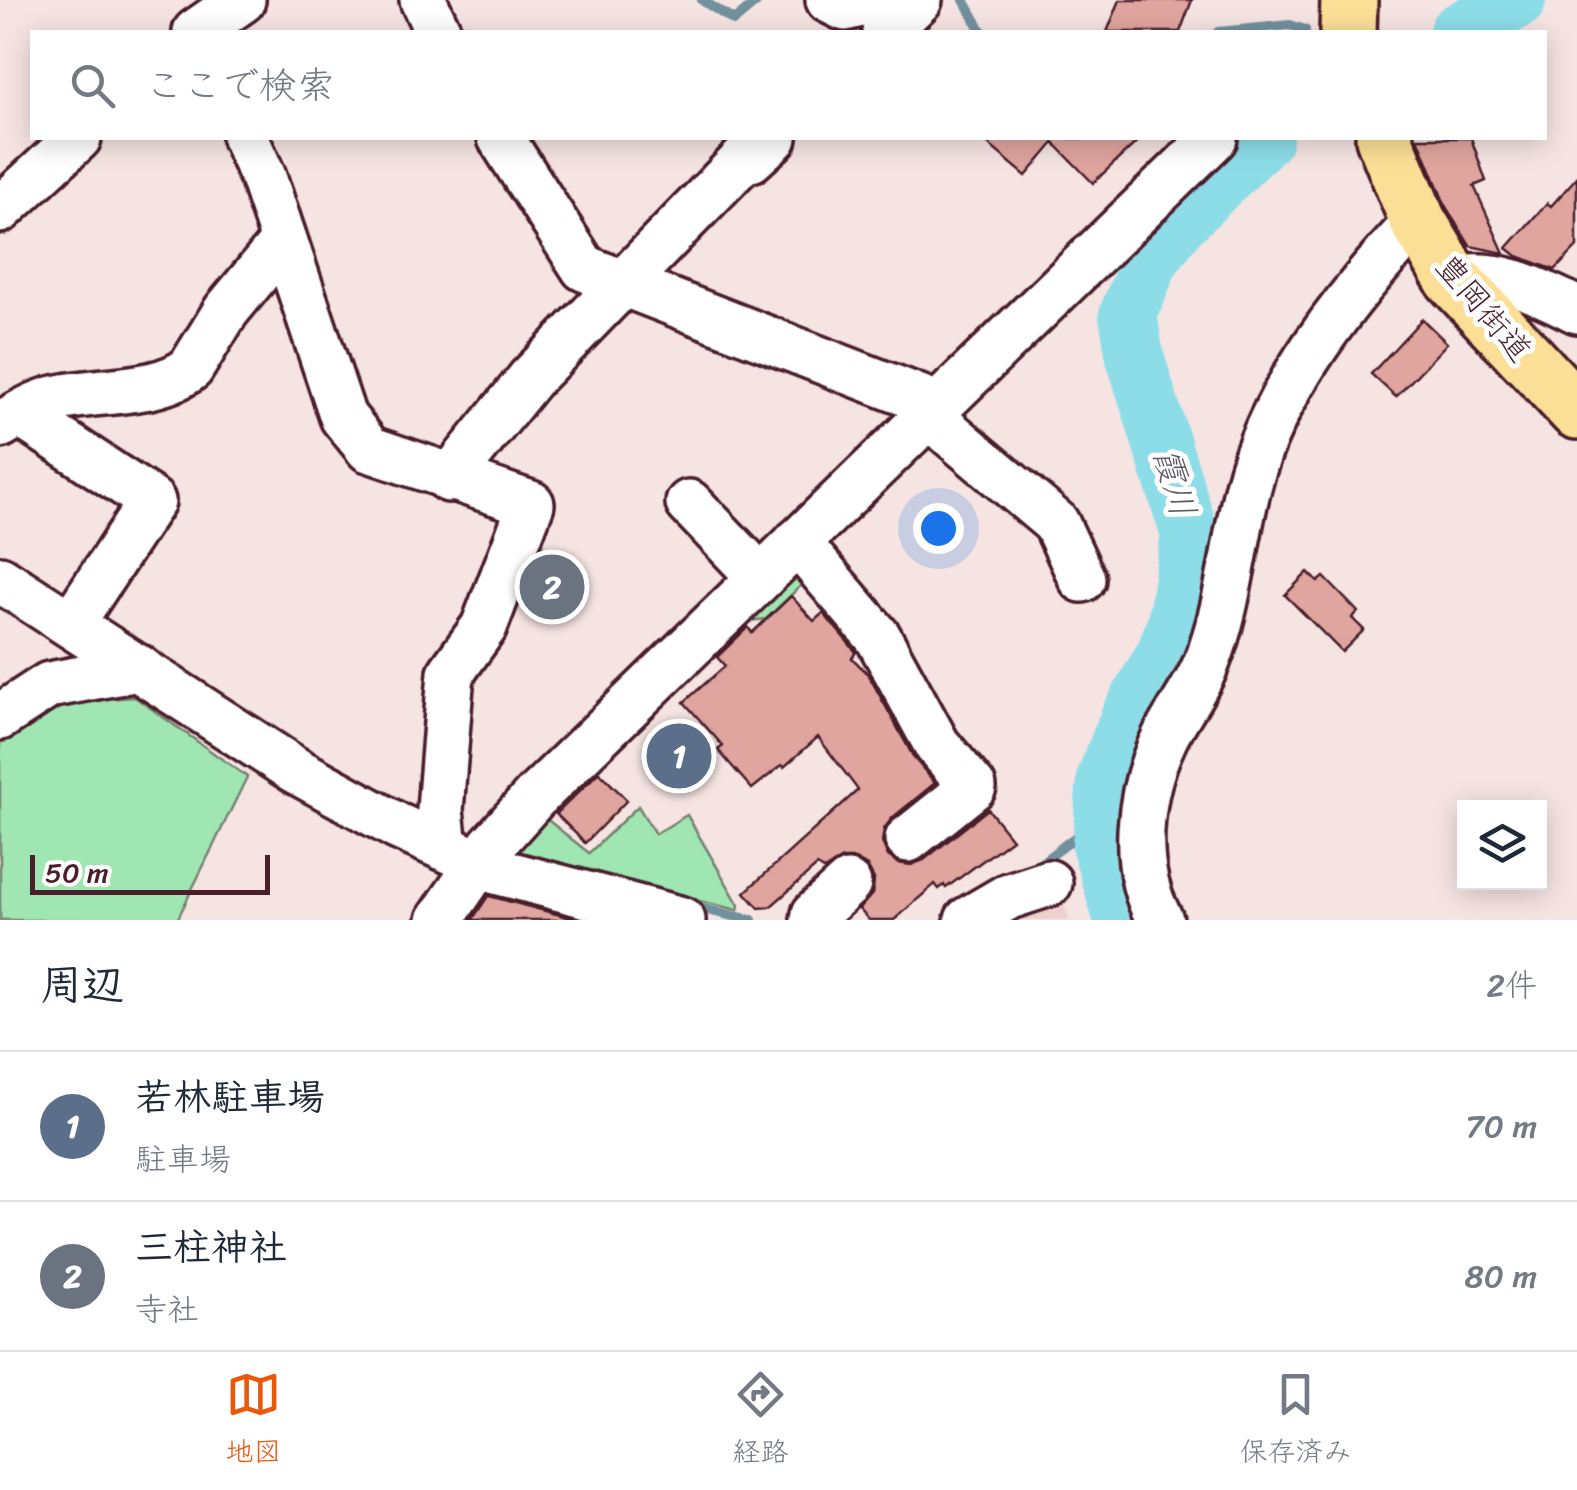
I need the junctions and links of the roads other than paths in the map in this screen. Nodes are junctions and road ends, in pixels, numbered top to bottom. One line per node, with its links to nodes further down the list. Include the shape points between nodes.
1 (242, 0): 6 (street)
2 (423, 0): 7 (street)
3 (829, 0): 4 (street, via 845,8)
4 (877, 0)
5 (919, 0): 8 (street)
6 (199, 30)
7 (437, 30)
8 (887, 30)
9 (76, 140): 15 (street)
10 (246, 140): 17 (street)
11 (502, 140): 19 (street, via 584,268)
12 (772, 140): 19 (street, via 742,160)
13 (1212, 140): 21 (street)
14 (1385, 140): 16 (main road, 豊岡街道)
15 (0, 210)
16 (1418, 221): 18 (main road, 豊岡街道); 37 (street, via 1311,354 1262,440 1214,640 1146,794 1142,860)
17 (284, 242): 23 (street, via 184,375 50,400); 24 (street, via 343,417 369,449)
18 (1452, 279): 20 (street, via 1476,274 1504,280); 22 (main road, 豊岡街道)
19 (623, 284): 21 (street); 24 (street, via 530,379)
20 (1577, 310)
21 (932, 410): 26 (street); 29 (street, via 1056,523)
22 (1577, 411)
23 (10, 419): 30 (street, via 152,500)
24 (449, 478): 34 (street, via 531,504 484,627 451,673 440,810)
25 (689, 504): 27 (street)
26 (797, 542): 27 (street); 33 (street, via 878,637 937,746 973,787)
27 (760, 577): 34 (street, via 534,797)
28 (0, 579): 30 (street)
29 (1082, 579)
30 (71, 624): 31 (street)
31 (139, 668): 32 (street, via 49,685); 34 (street, via 295,770)
32 (0, 717)
33 (908, 839)
34 (461, 855): 38 (street); 39 (street, via 496,871)
35 (1049, 883): 41 (street)
36 (848, 884): 40 (street)
37 (1157, 916)
38 (440, 920)
39 (682, 920)
40 (814, 920)
41 (968, 920)

